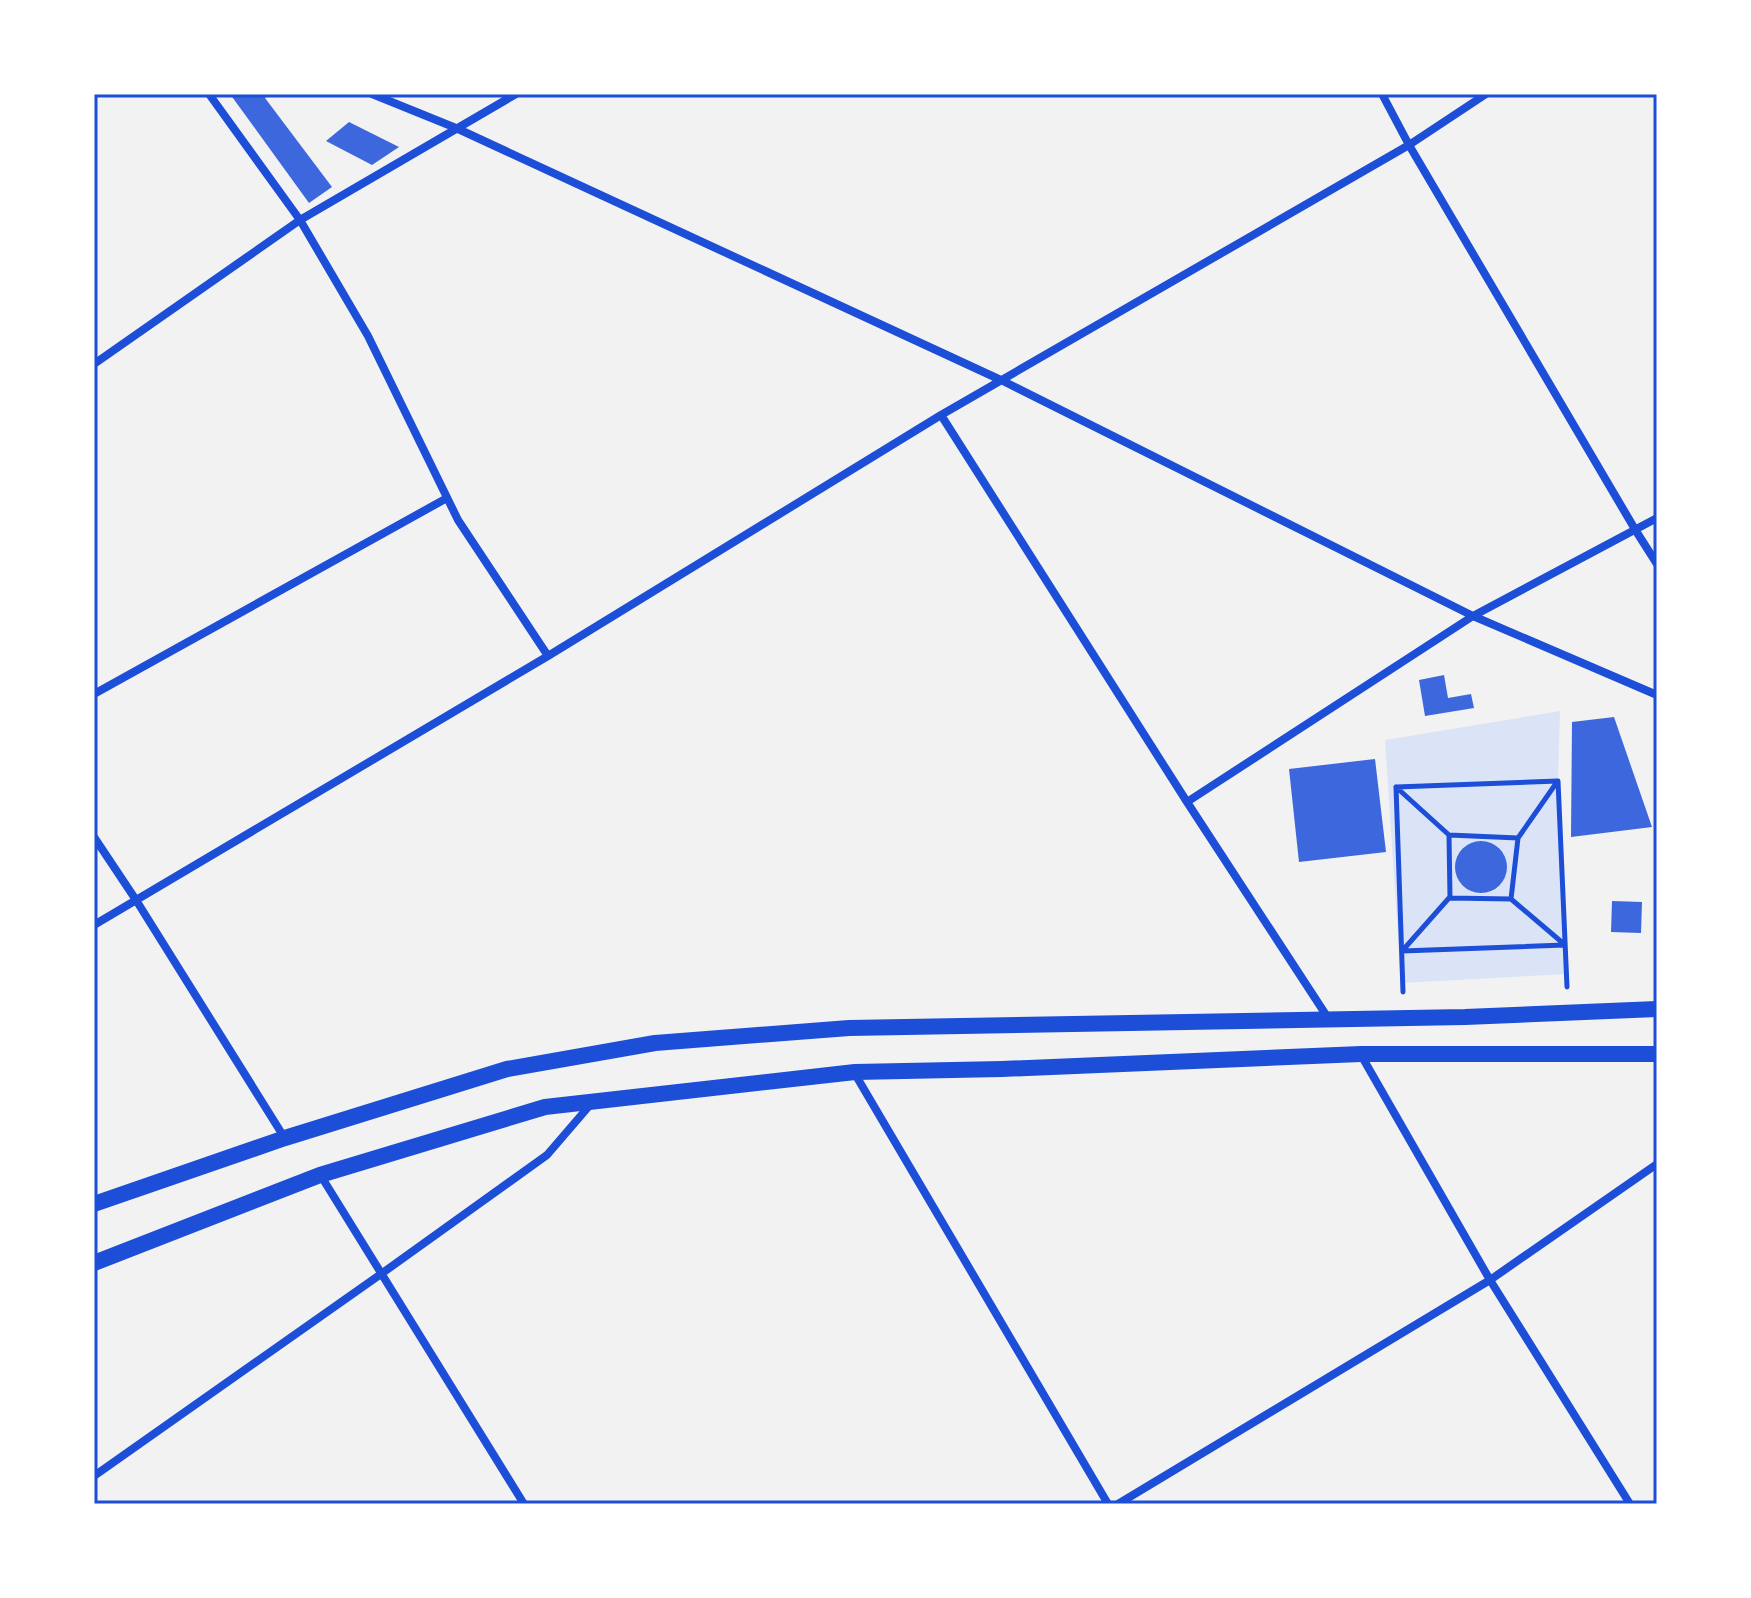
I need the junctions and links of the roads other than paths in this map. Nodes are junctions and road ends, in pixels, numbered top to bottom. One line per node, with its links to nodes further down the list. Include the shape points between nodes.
1 (209, 94): 8 (street)
2 (372, 94): 6 (street)
3 (516, 94): 6 (street)
4 (1382, 94): 7 (street)
5 (1486, 94): 7 (street)
6 (456, 128): 8 (street); 10 (street)
7 (1409, 145): 10 (street); 14 (street)
8 (300, 220): 9 (street); 12 (street, via 368,336)
9 (94, 364)
10 (1003, 381): 11 (street); 16 (street)
11 (941, 415): 17 (street); 20 (street)
12 (447, 498): 17 (street); 18 (street)
13 (1657, 518): 14 (street)
14 (1636, 531): 15 (street); 16 (street)
15 (1657, 564)
16 (1473, 616): 19 (street); 20 (street)
17 (548, 656): 22 (street)
18 (94, 694)
19 (1657, 695)
20 (1187, 802): 25 (street)
21 (94, 837): 22 (street)
22 (136, 900): 23 (street); 30 (street)
23 (94, 925)
24 (1657, 1009): 25 (main road)
25 (1328, 1018): 30 (main road, via 849,1028 655,1043 507,1069)
26 (1361, 1054): 27 (main road); 28 (main road); 36 (street)
27 (1657, 1054)
28 (855, 1072): 29 (main road); 39 (street)
29 (593, 1101): 32 (main road, via 545,1107); 35 (street, via 547,1155)
30 (285, 1138): 33 (main road)
31 (1657, 1164): 36 (street)
32 (320, 1175): 34 (main road); 35 (street)
33 (94, 1204)
34 (94, 1263)
35 (381, 1274): 37 (street); 38 (street)
36 (1490, 1280): 40 (street); 41 (street)
37 (94, 1476)
38 (524, 1504)
39 (1108, 1504)
40 (1118, 1504)
41 (1630, 1504)

